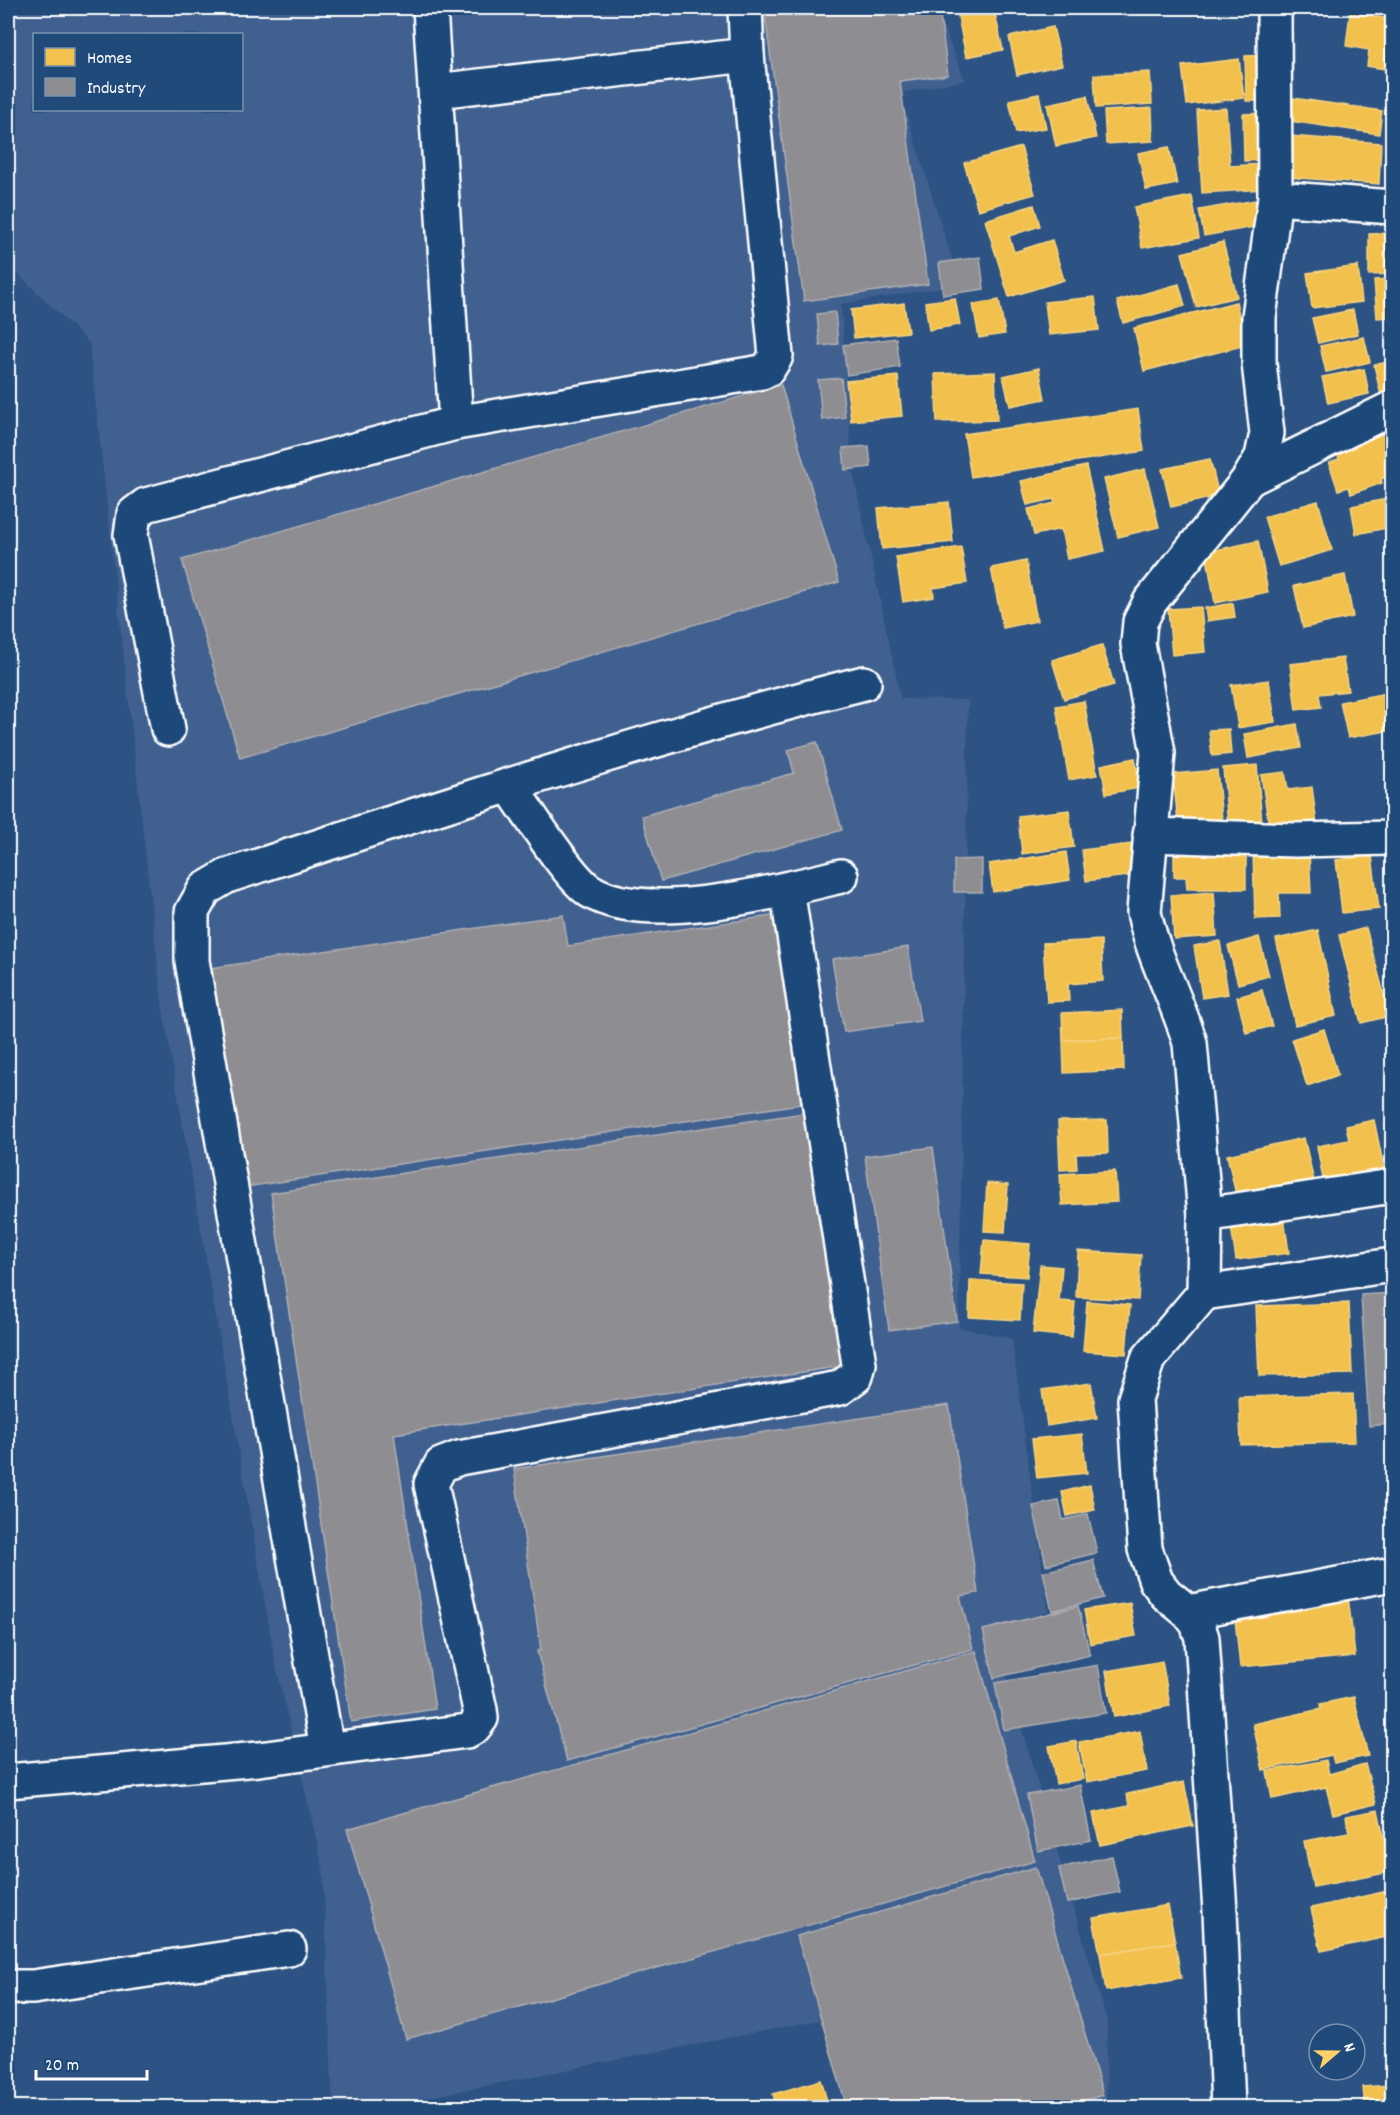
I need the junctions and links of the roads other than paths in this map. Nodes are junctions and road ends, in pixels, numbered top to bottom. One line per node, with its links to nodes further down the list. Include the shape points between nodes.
1 (430, 8): 5 (street)
2 (745, 8): 4 (street)
3 (1275, 8): 6 (street)
4 (747, 55): 5 (street); 9 (street, via 776,356 773,364 762,372)
5 (435, 91): 9 (street)
6 (1275, 198): 7 (street); 10 (street, via 1258,317 1267,433 1262,457)
7 (1392, 207)
8 (1392, 408): 10 (street)
9 (456, 423): 12 (street, via 146,505 134,514 131,535)
10 (1249, 479): 14 (street, via 1150,602 1140,622 1138,644 1158,753)
11 (864, 684): 13 (street, via 776,705)
12 (168, 729)
13 (509, 785): 17 (street, via 589,890 621,905 676,906); 24 (street, via 227,876 205,889 192,912 192,962)
14 (1150, 835): 15 (street, via 1295,840); 19 (street, via 1144,912 1149,936 1190,1043)
15 (1392, 837)
16 (842, 876): 17 (street)
17 (788, 889): 24 (street, via 859,1364 856,1376 840,1388 459,1458 441,1465 431,1484 481,1718 467,1731)
18 (1392, 1186): 19 (street)
19 (1206, 1215): 21 (street)
20 (1392, 1265): 21 (street)
21 (1204, 1293): 23 (street, via 1148,1359 1135,1399 1145,1549 1156,1581)
22 (1392, 1574): 23 (street)
23 (1188, 1612): 28 (street, via 1202,1638)
24 (327, 1749): 25 (street, via 260,1759)
25 (8, 1781)
26 (289, 1949): 27 (street, via 33,1987)
27 (8, 1987)
28 (1228, 2108)

